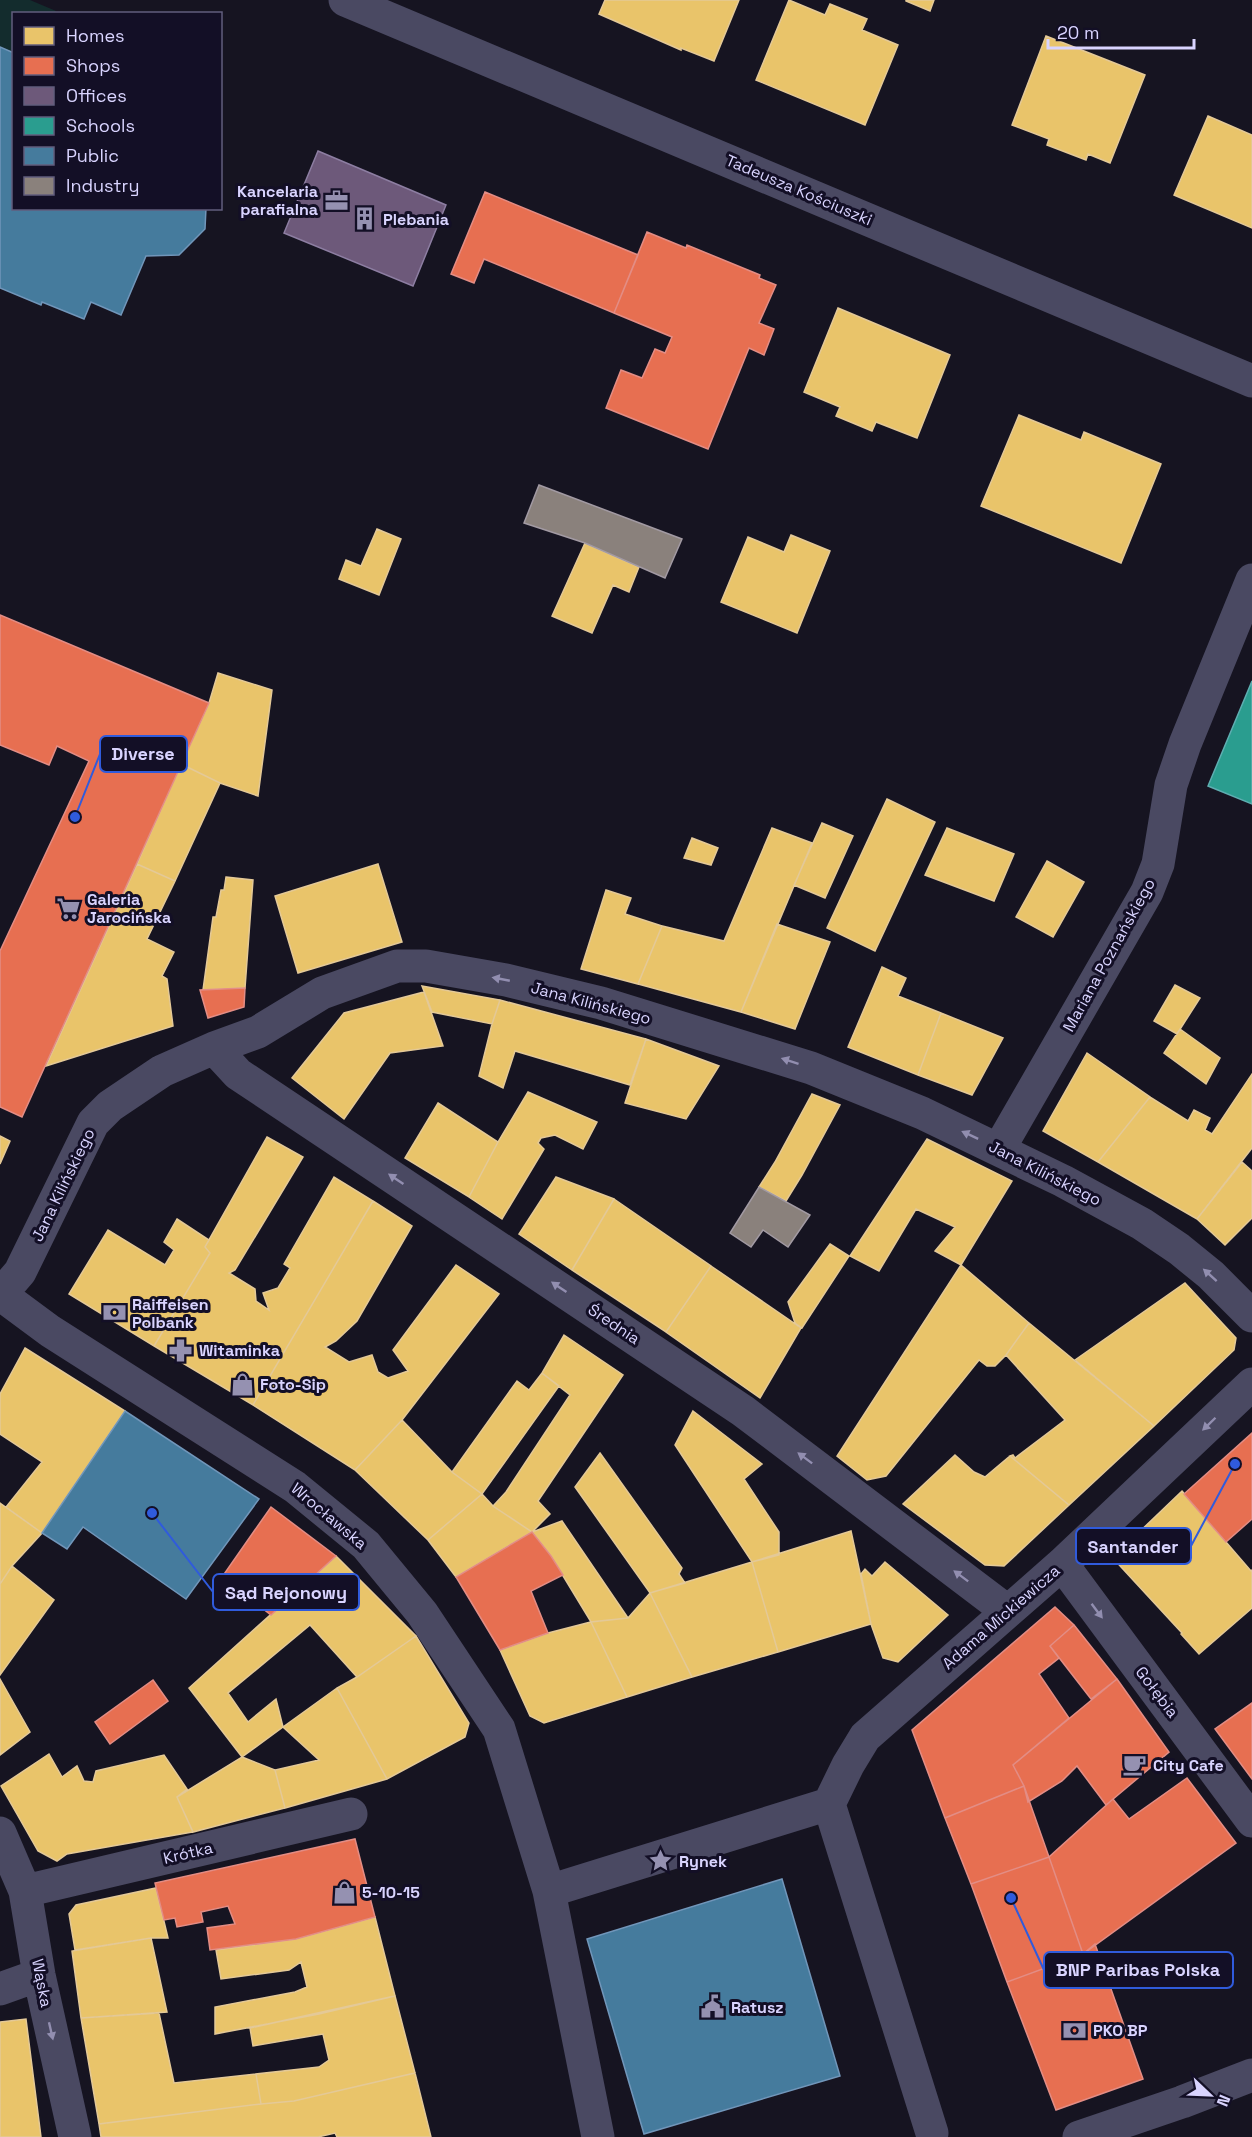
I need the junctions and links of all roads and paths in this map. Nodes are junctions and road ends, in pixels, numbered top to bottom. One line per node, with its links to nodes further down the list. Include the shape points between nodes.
1 (345, 0): 2 (street, Tadeusza Kościuszki)
2 (1252, 381)
3 (1252, 580): 5 (street, Mariana Poznańskiego, via 1171,785 1158,864 1147,892)
4 (214, 1048): 5 (street, Jana Kilińskiego, one-way to 4, via 922,1113 758,1050 590,1001 506,980 426,966 397,966 322,993 258,1032); 6 (street, Jana Kilińskiego, via 134,1088 93,1124 20,1272); 10 (street, Średnia, one-way to 4, via 743,1411 238,1074)
5 (999, 1149): 7 (street, Jana Kilińskiego, one-way to 5, via 1203,1268 1142,1224)
6 (0, 1296): 16 (street, Wrocławska, via 295,1487 366,1545 422,1613 499,1729)
7 (1252, 1316)
8 (1252, 1384): 9 (street, Adama Mickiewicza, one-way to 9)
9 (1062, 1564): 10 (street, Adama Mickiewicza); 13 (street, Gołębia, one-way to 13)
10 (1007, 1611): 11 (street, Adama Mickiewicza, via 865,1737)
11 (829, 1804): 16 (street); 20 (street)
12 (351, 1814): 15 (street, Krótka)
13 (1252, 1821)
14 (0, 1833): 15 (street, Wąska)
15 (25, 1891): 17 (street, Wąska)
16 (549, 1891): 22 (street)
17 (39, 1975): 18 (street); 21 (street, Wąska, one-way to 21)
18 (0, 1989)
19 (1252, 2075): 23 (street)
20 (932, 2136)
21 (75, 2137)
22 (598, 2137)
23 (1079, 2137)

